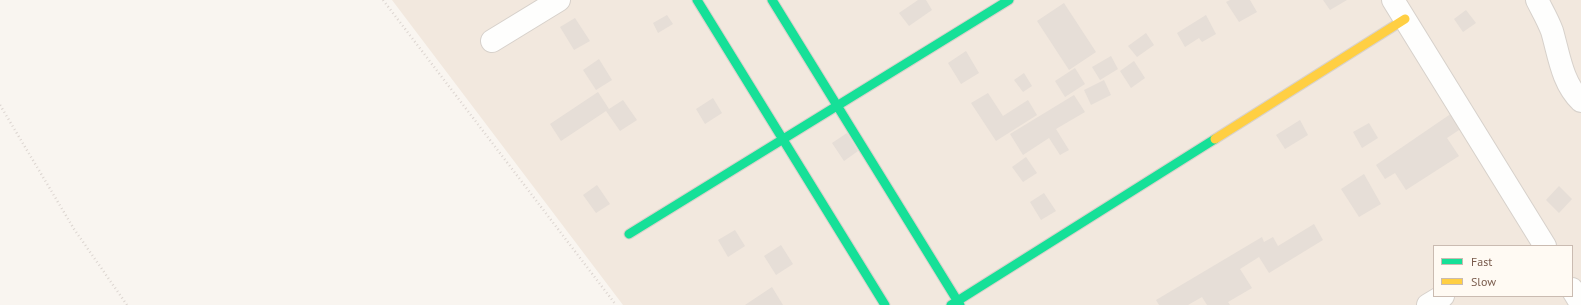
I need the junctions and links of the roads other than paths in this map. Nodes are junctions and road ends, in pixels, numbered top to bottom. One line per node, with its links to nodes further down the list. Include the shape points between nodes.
1 (559, 0): 8 (street)
2 (697, 0): 11 (street)
3 (772, 0): 10 (street)
4 (1009, 0): 10 (street)
5 (1393, 0): 7 (street)
6 (1537, 0): 9 (street, via 1551,30 1561,69)
7 (1404, 19): 13 (street); 16 (street)
8 (492, 41)
9 (1581, 101)
10 (837, 105): 11 (street); 16 (street)
11 (782, 139): 12 (street); 18 (street)
12 (629, 234)
13 (1537, 243)
14 (1573, 291): 17 (street)
15 (1441, 297): 19 (street)
16 (956, 304)
17 (1581, 304)
18 (885, 305)
19 (1428, 305)

